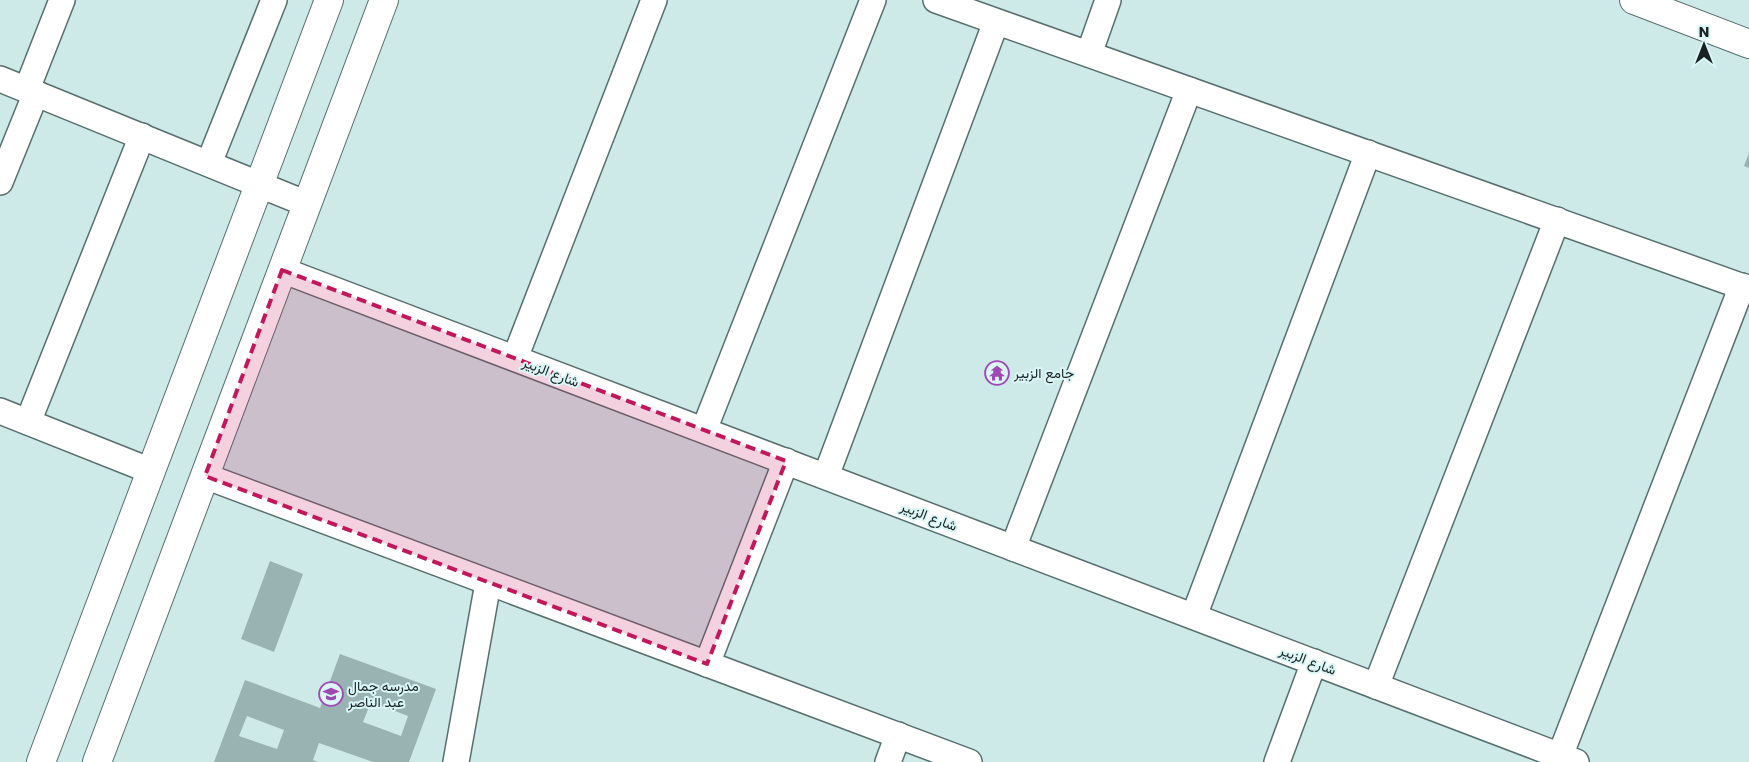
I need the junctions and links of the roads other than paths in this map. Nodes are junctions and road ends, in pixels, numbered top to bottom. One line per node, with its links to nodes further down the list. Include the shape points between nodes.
1 (62, 0): 15 (street)
2 (274, 0): 18 (street)
3 (330, 0): 20 (street)
4 (384, 0): 21 (street)
5 (654, 0): 25 (street)
6 (873, 0): 28 (street)
7 (936, 0): 10 (street)
8 (1108, 0): 12 (street)
9 (1634, 0): 11 (street)
10 (996, 22): 12 (street); 32 (street)
11 (1749, 44)
12 (1089, 54): 14 (street)
13 (0, 79): 15 (street)
14 (1189, 90): 17 (street); 33 (street)
15 (31, 91): 16 (street); 19 (street)
16 (142, 136): 18 (street); 27 (street)
17 (1368, 153): 22 (street); 35 (street)
18 (209, 163): 20 (street)
19 (0, 182)
20 (259, 185): 21 (street); 30 (street)
21 (307, 204): 23 (street)
22 (1557, 220): 24 (street); 38 (street)
23 (282, 270): 25 (street, شارع الزبير); 31 (street)
24 (1746, 288): 40 (street)
25 (516, 358): 28 (street, شارع الزبير)
26 (0, 411): 27 (street)
27 (28, 422): 30 (street)
28 (704, 430): 29 (street, شارع الزبير)
29 (786, 461): 32 (street, شارع الزبير); 37 (street)
30 (151, 471): 41 (street)
31 (205, 476): 34 (street); 42 (street)
32 (826, 476): 33 (street, شارع الزبير)
33 (1013, 548): 35 (street, شارع الزبير)
34 (488, 583): 37 (street); 43 (street)
35 (1194, 616): 36 (street, شارع الزبير)
36 (1314, 662): 38 (street, شارع الزبير); 46 (street)
37 (707, 664): 39 (street)
38 (1376, 686): 40 (street, شارع الزبير)
39 (898, 735): 44 (street); 45 (street)
40 (1568, 759)
41 (41, 762)
42 (97, 762)
43 (456, 762)
44 (888, 762)
45 (969, 762)
46 (1277, 762)

